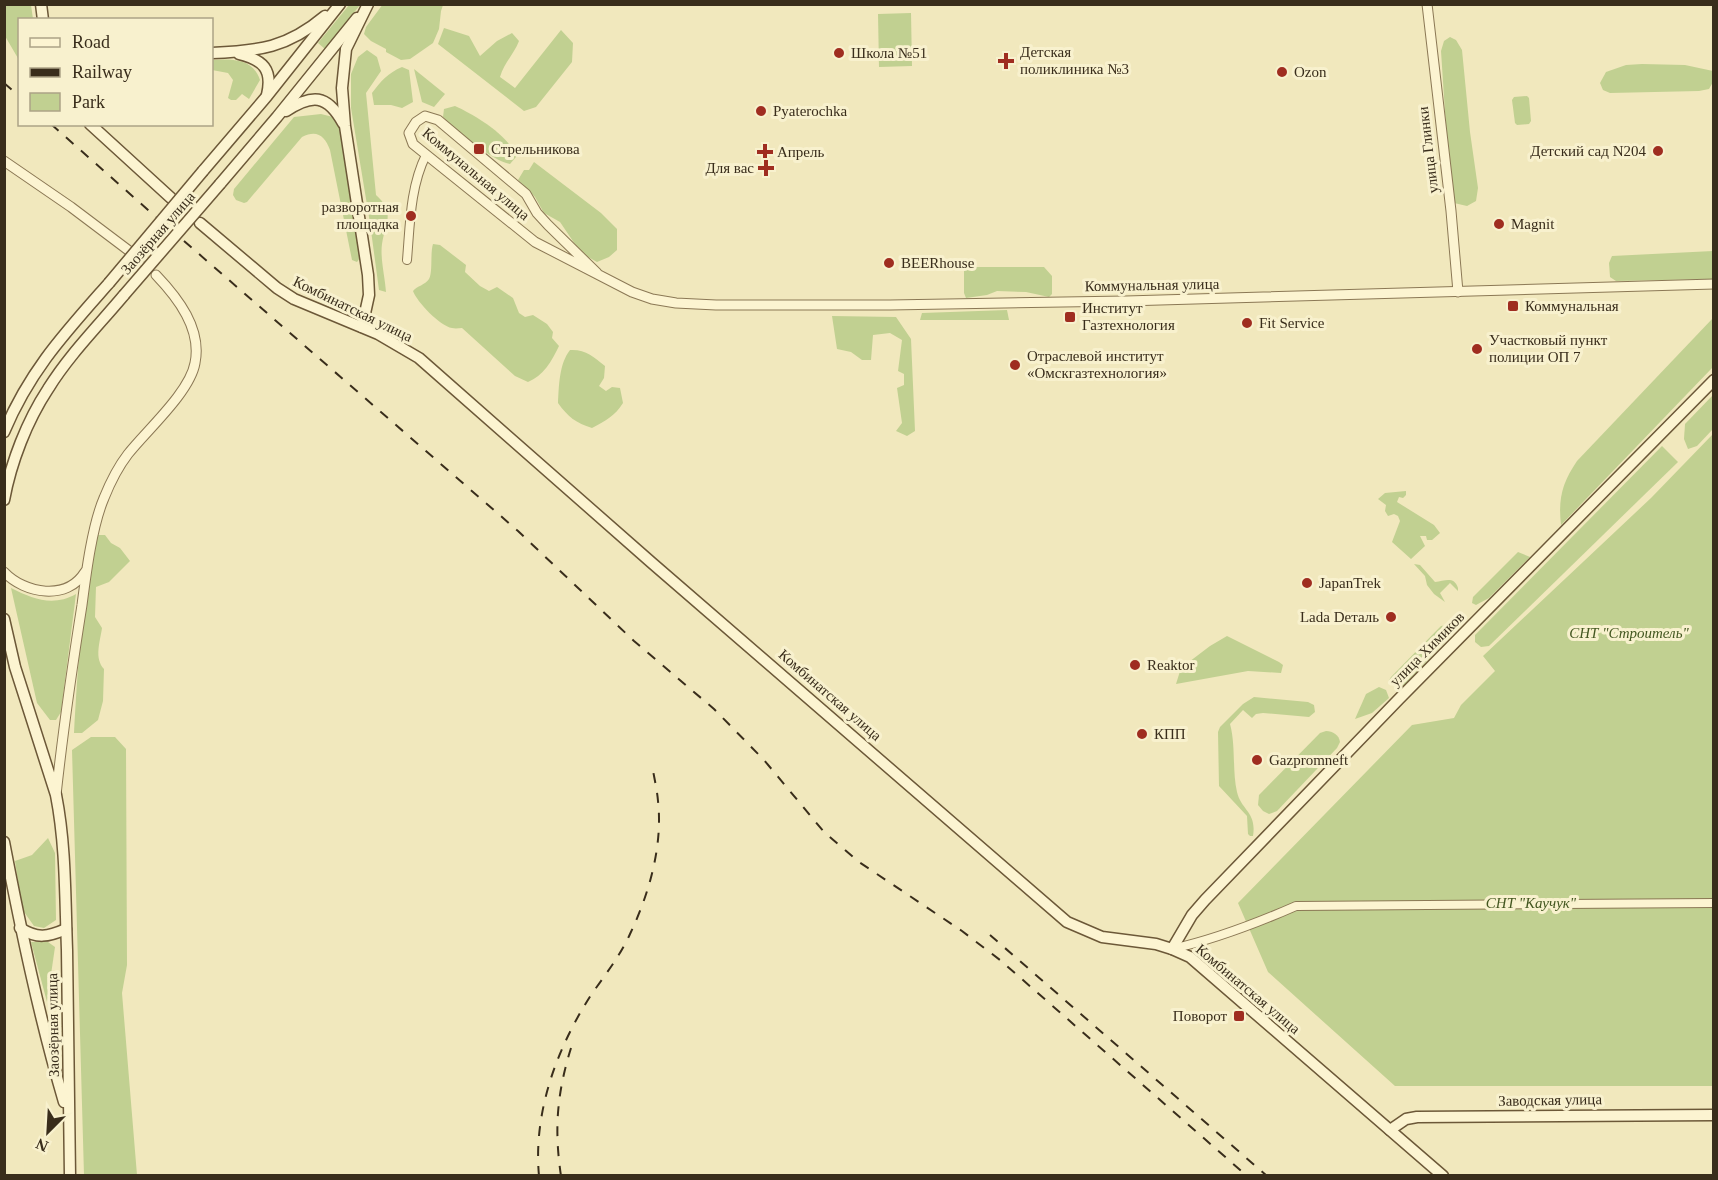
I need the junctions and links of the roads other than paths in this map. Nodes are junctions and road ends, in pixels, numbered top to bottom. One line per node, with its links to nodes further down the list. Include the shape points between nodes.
1 (339, 4): 4 (main road, via 286,42); 6 (main road, Заозёрная улица)
2 (367, 4): 7 (main road, Заозёрная улица); 9 (main road, via 343,64)
3 (1427, 4): 19 (street, улица Глинки)
4 (230, 52): 5 (main road); 6 (main road, via 261,63 269,78)
5 (213, 53)
6 (267, 96): 22 (main road, Заозёрная улица, bridge, via 45,358)
7 (277, 117): 9 (main road, via 312,98 332,106); 23 (main road, Заозёрная улица, bridge, via 61,370 47,390 17,453)
8 (92, 126): 12 (main road)
9 (345, 126): 20 (main road, via 369,275)
10 (426, 155): 15 (street, via 413,195); 16 (street, Коммунальная улица, via 535,242); 16 (street, Коммунальная улица, via 412,144 409,133 425,116 438,120 526,194 537,213)
11 (4, 161): 14 (street)
12 (171, 198)
13 (200, 223): 20 (main road, Комбинатская улица, via 294,299)
14 (128, 250)
15 (407, 260)
16 (597, 273): 19 (street, Коммунальная улица, via 652,299 716,305)
17 (156, 275): 24 (street, Заозёрная улица, via 184,310 195,343 195,363 178,395 113,478 103,501)
18 (1713, 284): 19 (street, Коммунальная улица)
19 (1458, 292)
20 (362, 327): 32 (main road, Комбинатская улица, via 420,358 1067,922 1102,937)
21 (1713, 381): 32 (main road, улица Химиков, via 1219,886 1192,915)
22 (4, 432)
23 (4, 500)
24 (88, 567): 25 (street, via 81,579 57,591 26,588); 27 (street, Заозёрная улица)
25 (4, 572)
26 (4, 619): 27 (main road, Заозёрная улица, via 15,667)
27 (56, 795): 31 (main road, Заозёрная улица, via 64,856)
28 (4, 842): 30 (main road, Заозёрная улица)
29 (1713, 903): 32 (street, via 1296,906 1211,940)
30 (20, 928): 31 (main road, via 40,937); 34 (main road, Заозёрная улица)
31 (66, 929): 34 (main road, Заозёрная улица)
32 (1173, 949): 35 (main road, Комбинатская улица, via 1190,957)
33 (1713, 1115): 35 (main road, Заводская улица, via 1417,1117)
34 (69, 1117): 36 (main road)
35 (1390, 1130): 37 (main road, Комбинатская улица)
36 (70, 1176)
37 (1443, 1176)

